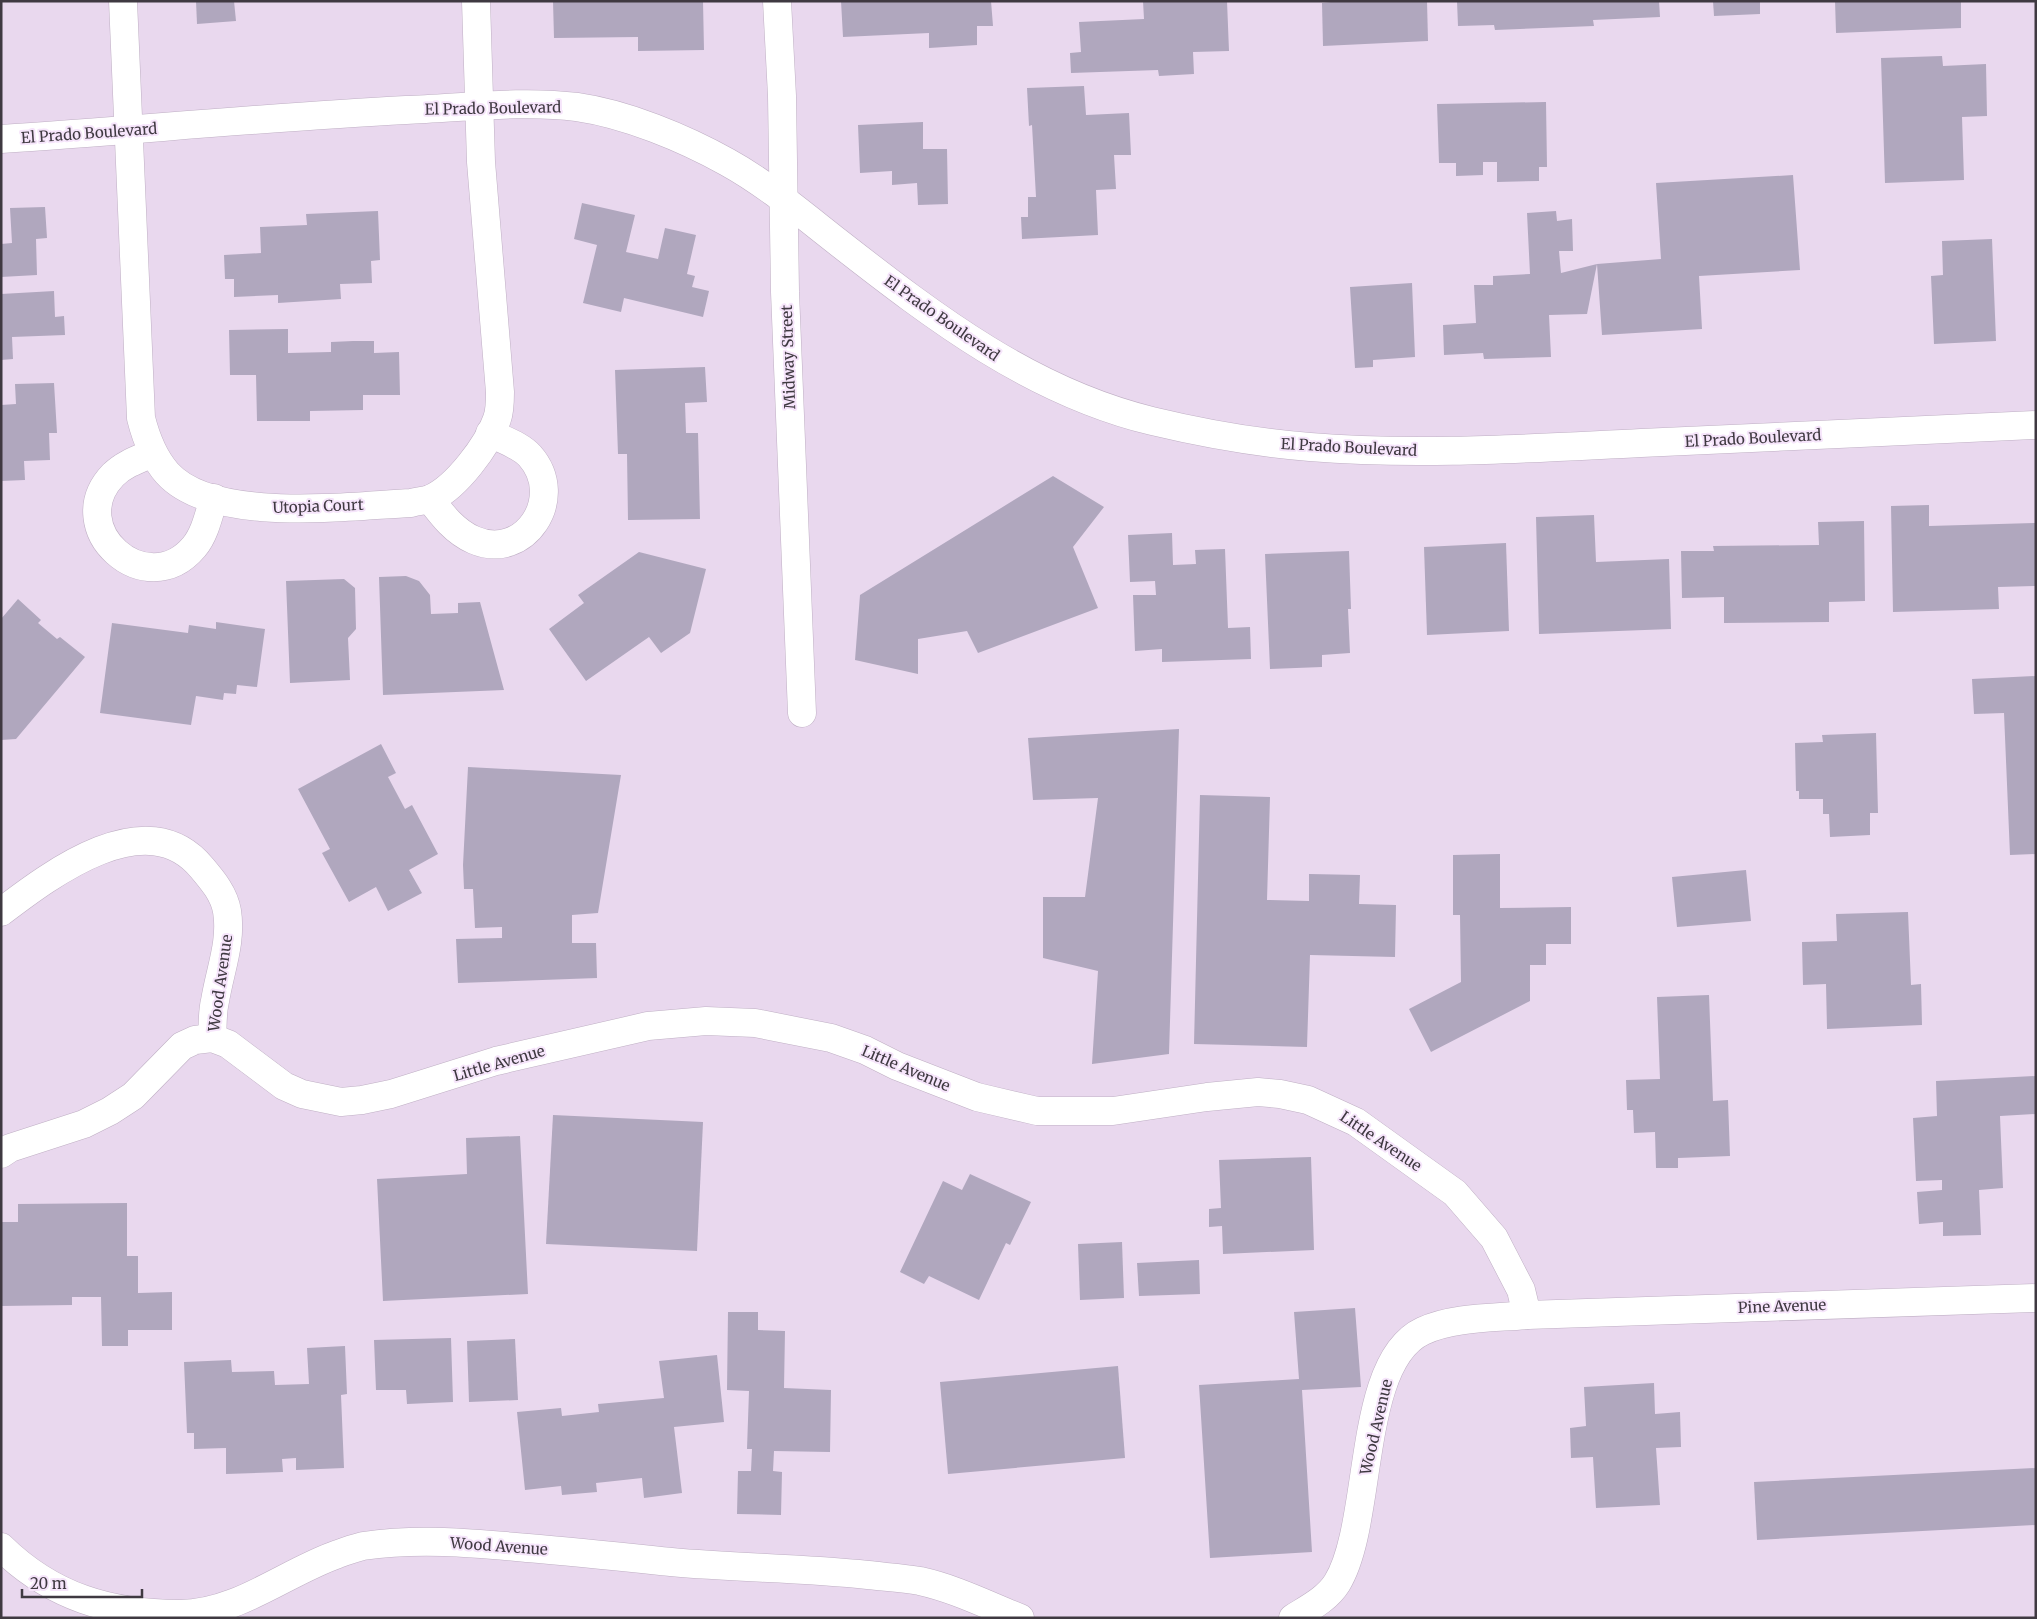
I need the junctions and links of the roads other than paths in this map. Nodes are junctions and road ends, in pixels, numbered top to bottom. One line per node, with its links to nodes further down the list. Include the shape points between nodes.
1 (122, 1): 5 (street, Utopia Court)
2 (476, 1): 4 (street, Utopia Court)
3 (777, 1): 7 (street, Midway Street)
4 (479, 107): 5 (street, El Prado Boulevard, via 339,114); 7 (street, El Prado Boulevard, via 543,105 579,108 635,122 722,159); 9 (street, Utopia Court, via 485,226 500,392 498,419)
5 (129, 131): 6 (street, El Prado Boulevard); 10 (street, Utopia Court, via 139,397 141,418)
6 (1, 139)
7 (784, 200): 8 (street, El Prado Boulevard, via 912,300 992,354 1058,389 1102,407 1197,430 1311,447 1412,450 1519,449); 13 (street, Midway Street)
8 (2036, 425)
9 (490, 433): 12 (street, Utopia Court, via 449,487); 12 (street, via 528,454 544,481 544,502 529,530 507,542 473,540 458,531)
10 (153, 453): 11 (street, Utopia Court, via 167,473 182,485); 11 (street, via 112,476 98,503 100,529 111,549 124,560 156,567 179,561 195,546 204,531)
11 (214, 498): 12 (street, Utopia Court, via 262,508 411,503)
12 (430, 499)
13 (802, 713)
14 (1, 912): 15 (street, Wood Avenue, via 65,868 119,844 158,842 187,854 211,879 226,908 227,942 214,1001)
15 (212, 1038): 16 (street, Wood Avenue, via 182,1046 134,1096 110,1111 84,1124); 18 (street, Little Avenue, via 228,1044 284,1086 302,1094 340,1102 391,1094 496,1061 620,1032 706,1020 755,1022 831,1038 977,1097 1037,1111 1113,1111 1233,1094 1280,1094 1308,1100 1356,1122 1455,1193 1494,1238 1521,1290)
16 (4, 1147)
17 (2036, 1298): 18 (street, Pine Avenue)
18 (1527, 1315): 21 (street, Wood Avenue, via 1437,1326 1421,1332 1399,1352 1378,1402 1349,1554 1337,1583 1320,1602)
19 (1, 1547): 20 (street, Wood Avenue, via 44,1582 62,1592 83,1601 155,1614 203,1613 234,1603 318,1561 359,1547 418,1541 483,1543 909,1580 948,1588)
20 (1020, 1618)
21 (1294, 1618)

